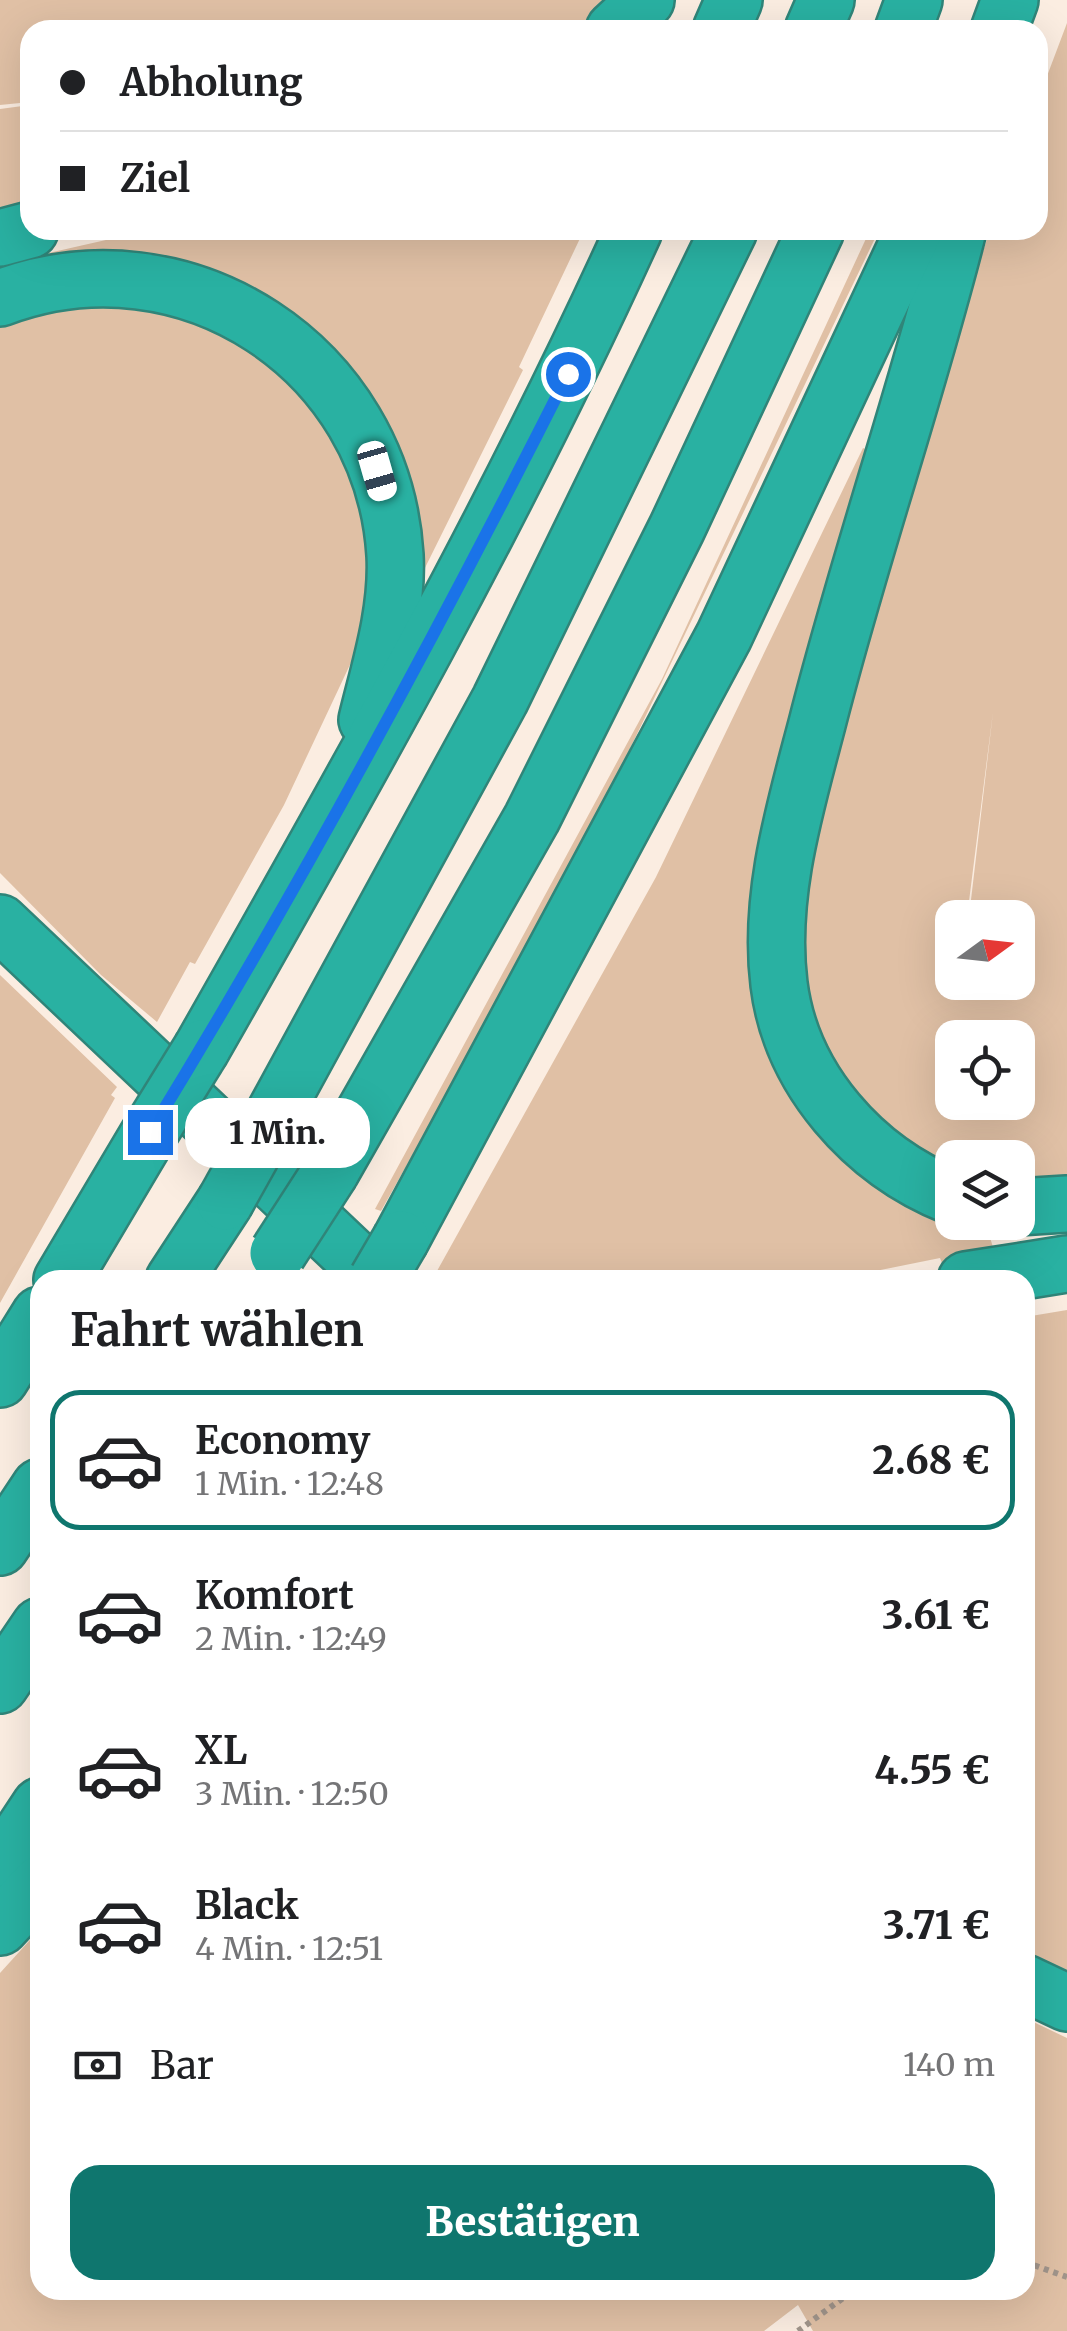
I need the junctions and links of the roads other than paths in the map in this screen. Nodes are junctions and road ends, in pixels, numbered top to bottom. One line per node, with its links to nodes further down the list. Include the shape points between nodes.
1 (646, 0): 2 (highway)
2 (625, 20)
3 (629, 240): 9 (highway, via 466,578)
4 (723, 240): 18 (highway, bridge, via 500,700 273,1116)
5 (811, 240): 15 (highway, bridge, via 532,818)
6 (909, 240): 16 (highway, via 724,636)
7 (955, 240): 11 (highway, via 834,657 784,860 777,928 785,1013 809,1072 864,1144)
8 (0, 298): 9 (highway, via 85,278 194,293 271,330 332,386 377,471 395,554 392,608)
9 (348, 796): 17 (highway, bridge)
10 (0, 922): 16 (highway)
11 (935, 1186)
12 (1067, 1204): 13 (highway)
13 (1035, 1206)
14 (1067, 1264): 19 (highway)
15 (270, 1266)
16 (385, 1266)
17 (68, 1270)
18 (180, 1270)
19 (1029, 1270)
20 (30, 1332): 21 (highway)
21 (0, 1379)
22 (30, 1502): 23 (highway)
23 (0, 1548)
24 (30, 1641): 25 (highway)
25 (0, 1685)
26 (30, 1821): 27 (highway)
27 (0, 1866)
28 (30, 1895): 29 (highway)
29 (0, 1927)

